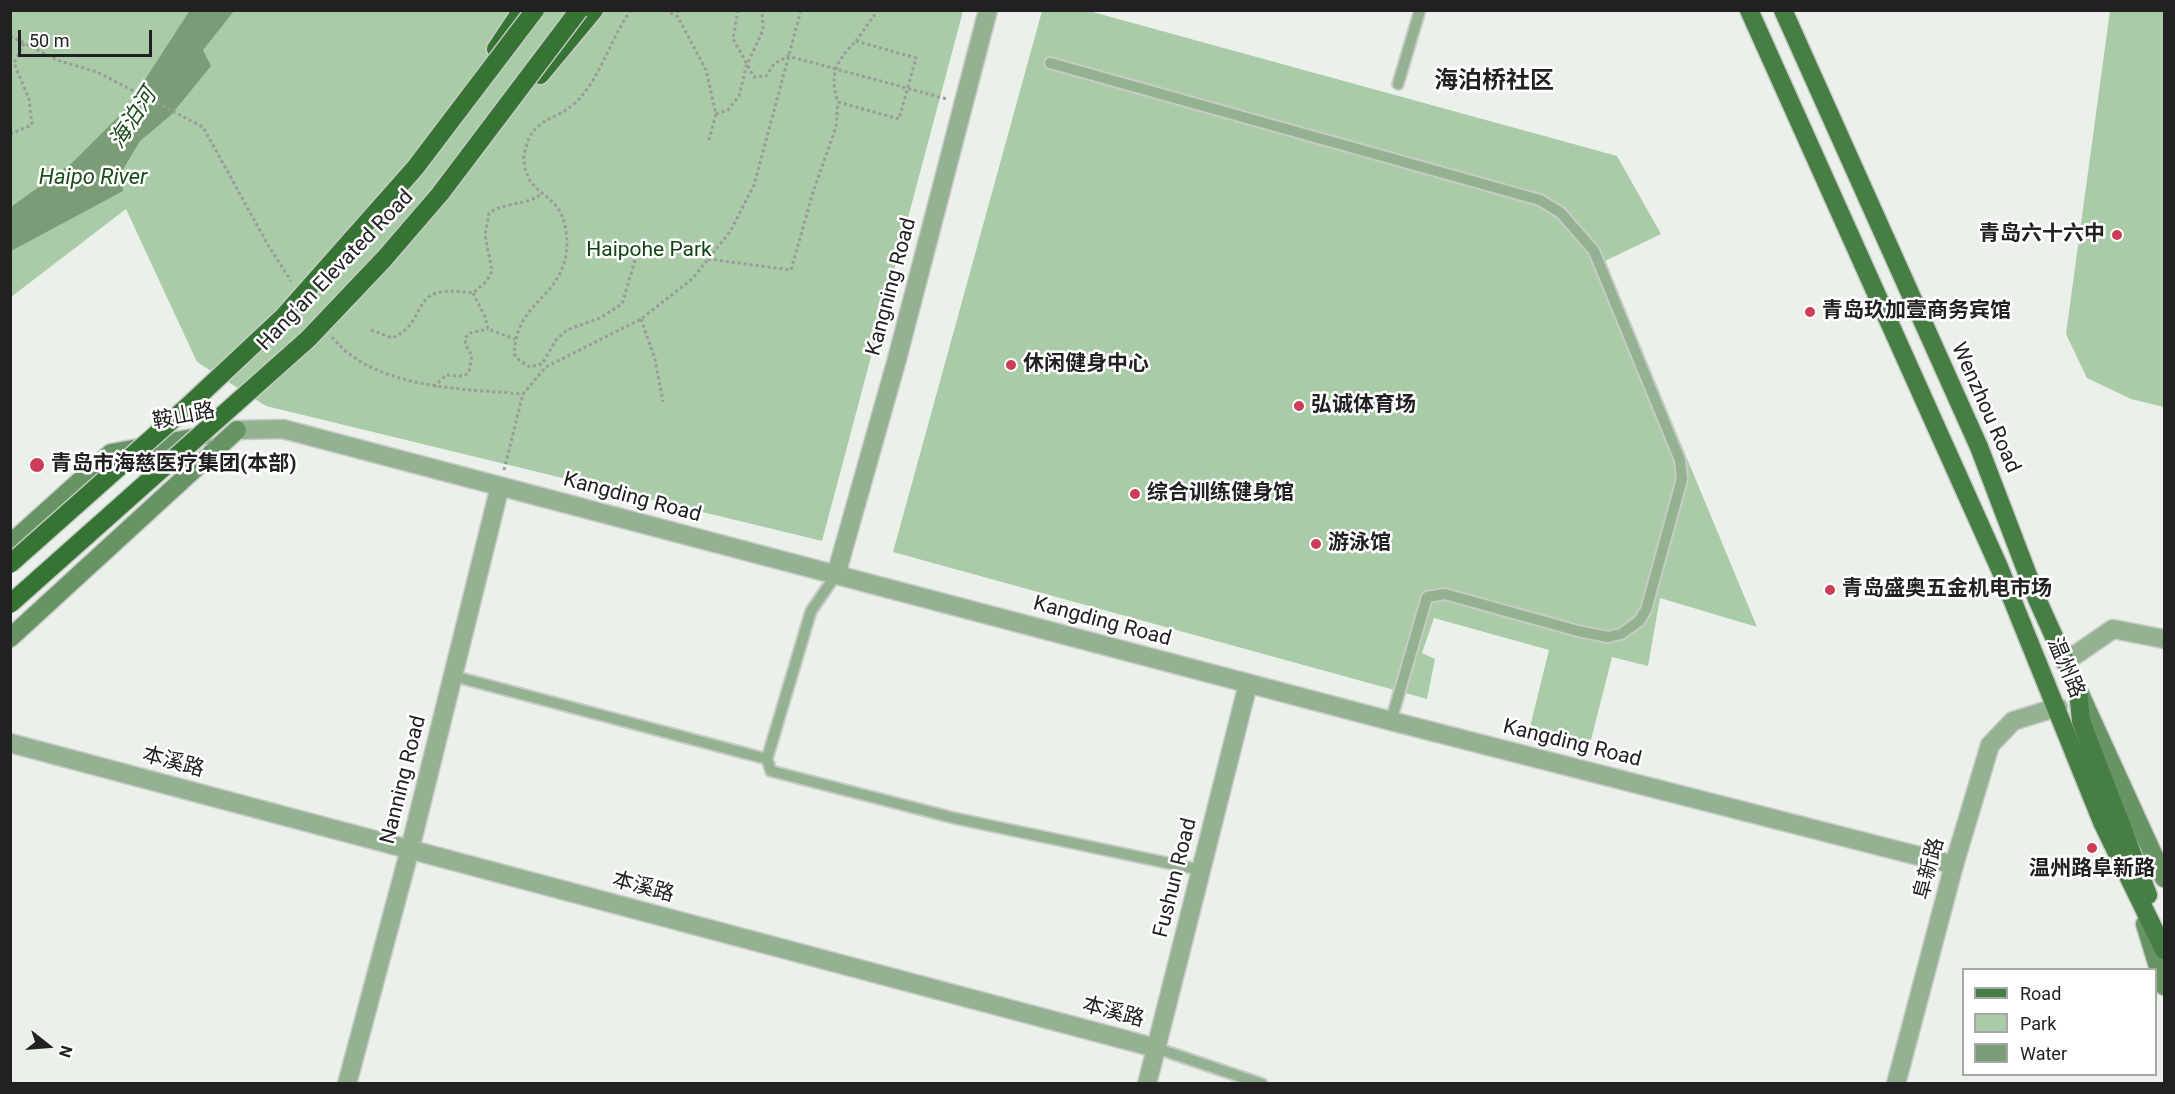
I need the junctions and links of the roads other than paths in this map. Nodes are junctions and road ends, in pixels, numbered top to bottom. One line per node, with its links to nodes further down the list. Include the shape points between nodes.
1 (522, 10): 11 (highway, bridge)
2 (535, 10): 11 (highway, Hang'an Elevated Road, bridge)
3 (579, 10): 12 (highway, Hang'an Elevated Road, bridge)
4 (594, 10): 12 (highway, bridge)
5 (988, 10): 17 (street, Kangning Road)
6 (1420, 10): 10 (lane)
7 (1749, 10): 25 (main road, via 2000,567)
8 (1783, 10): 21 (main road, Wenzhou Road, via 1979,447)
9 (1050, 63): 26 (lane, via 1540,200 1562,213 1594,251 1682,468 1646,610 1630,630 1608,637 1445,594 1427,597)
10 (1398, 84)
11 (415, 168): 16 (highway, Hang'an Elevated Road, bridge, via 284,316)
12 (440, 194): 18 (highway, Hang'an Elevated Road, bridge, via 308,339)
13 (237, 430): 14 (street, Kangding Road, via 283,429); 15 (main road, 鞍山路, via 111,453); 19 (main road, 鞍山路)
14 (500, 486): 17 (street, Kangding Road); 22 (street, Nanning Road)
15 (10, 544)
16 (10, 564)
17 (836, 575): 23 (street, Kangding Road); 28 (lane, via 811,611)
18 (10, 604)
19 (10, 638)
20 (2164, 639): 21 (street, via 2113,629)
21 (2065, 662): 24 (main road, 温州路)
22 (453, 676): 28 (lane); 29 (street, Nanning Road)
23 (1248, 684): 26 (street, Kangding Road); 31 (street, Fushun Road)
24 (2078, 690): 32 (main road, 温州路); 34 (main road, 温州路, via 2081,721)
25 (2058, 707): 30 (street, 阜新路, via 2013,721 1990,745); 33 (main road, 温州路, via 2102,822)
26 (1391, 721): 30 (street, Kangding Road)
27 (10, 743): 29 (street, 本溪路)
28 (767, 759): 31 (lane, via 771,771 919,809)
29 (410, 849): 37 (street, 本溪路); 38 (street, Nanning Road)
30 (1954, 866): 41 (street, 阜新路)
31 (1201, 870): 37 (street, Fushun Road)
32 (2164, 878)
33 (2137, 896): 35 (main road, 温州路); 36 (main road, 温州路)
34 (2164, 937)
35 (2164, 950)
36 (2164, 986)
37 (1156, 1048): 39 (street, Fushun Road); 40 (lane, 本溪路)
38 (347, 1083)
39 (1148, 1083)
40 (1262, 1083)
41 (1896, 1083)

